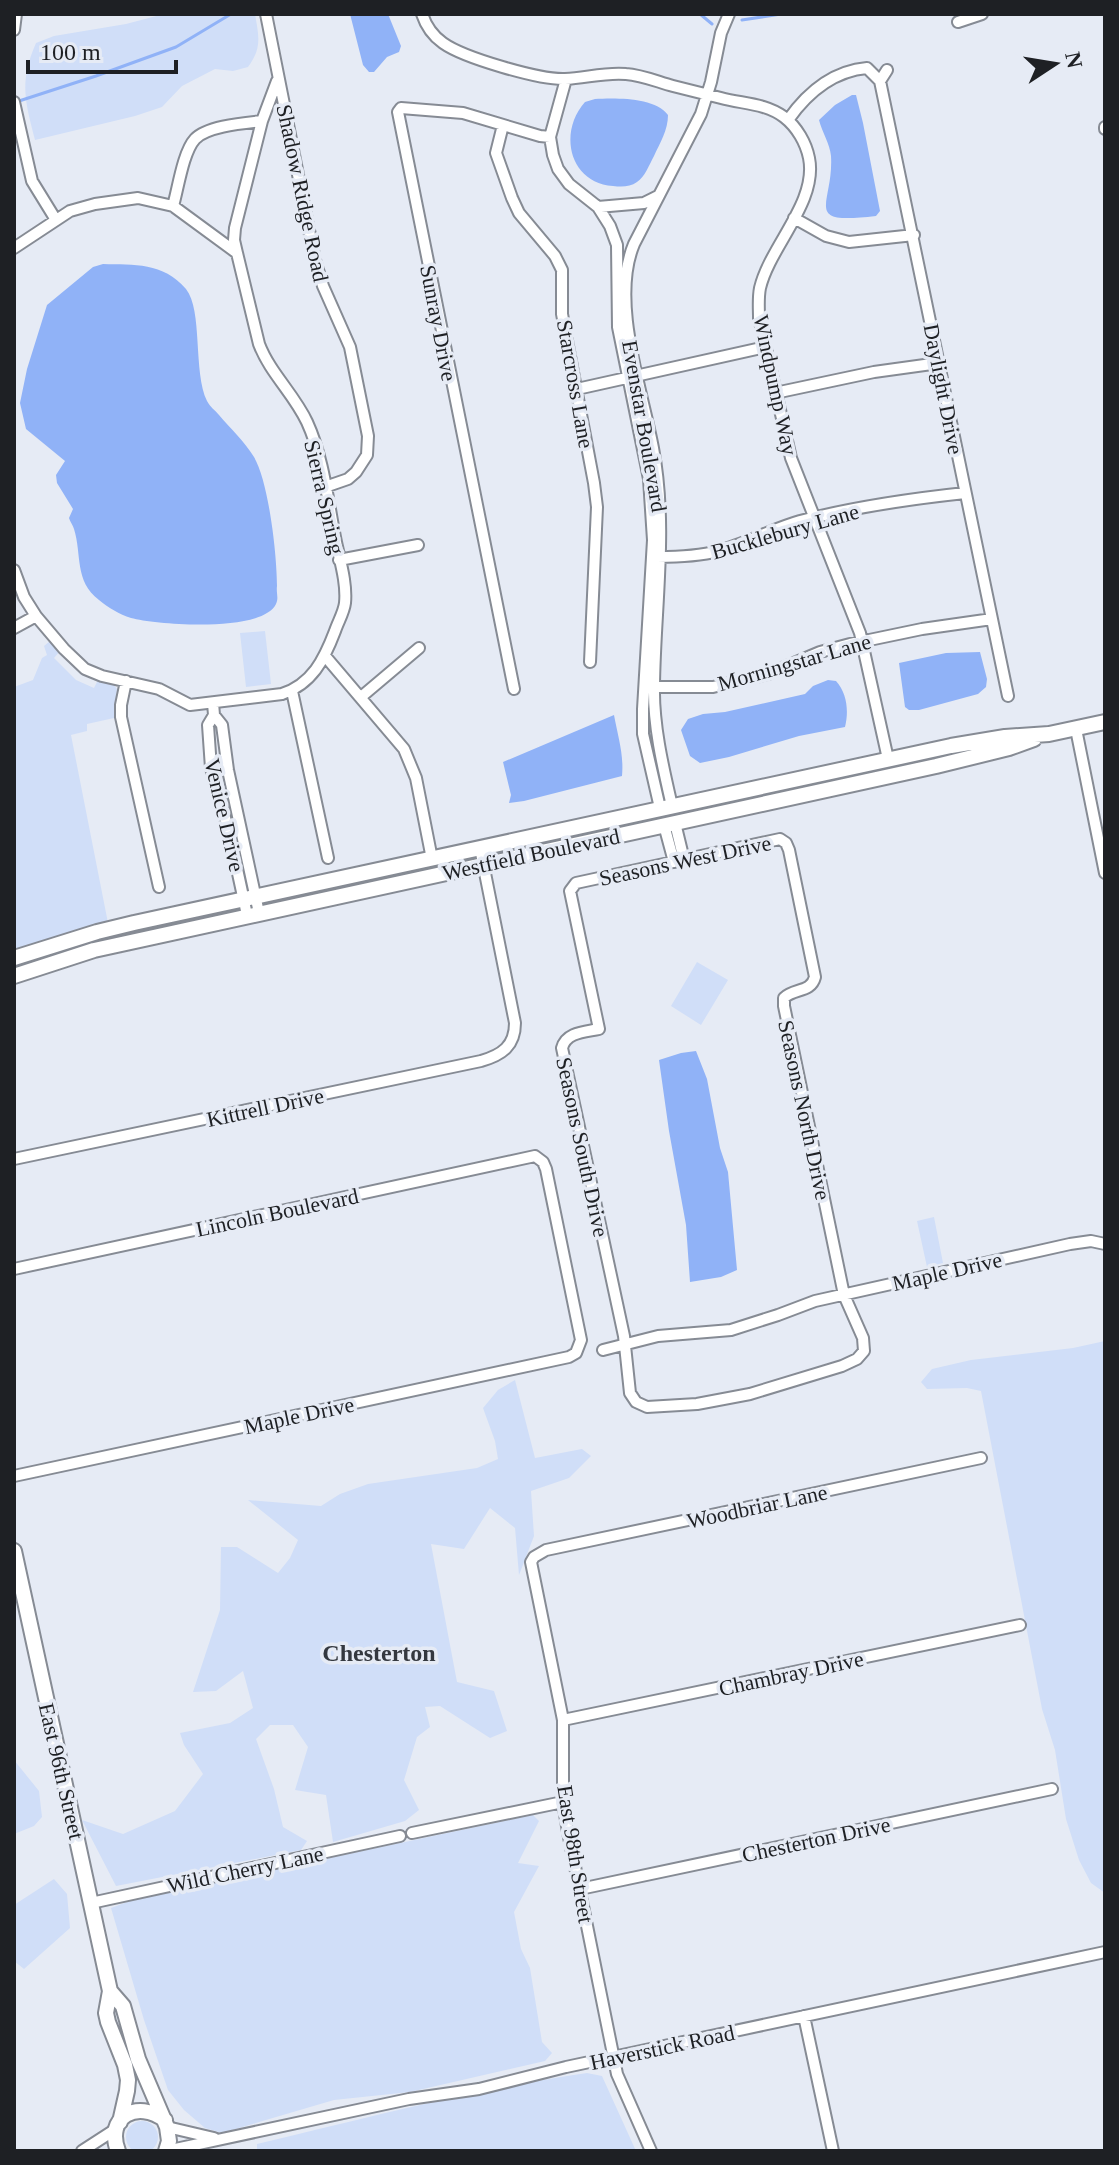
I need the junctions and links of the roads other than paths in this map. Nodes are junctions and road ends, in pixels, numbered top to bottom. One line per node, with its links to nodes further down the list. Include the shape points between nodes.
1 (16, 14): 7 (street)
2 (266, 14): 9 (street, Shadow Ridge Road)
3 (422, 14): 10 (street, via 436,37 452,49 532,75)
4 (729, 14): 12 (street, Evenstar Boulevard)
5 (982, 14): 6 (street)
6 (958, 22)
7 (14, 30)
8 (887, 70): 11 (street)
9 (278, 79): 15 (street, Sierra Spring); 31 (street, Shadow Ridge Road, via 315,260 350,347 368,436 367,455 356,472)
10 (566, 79): 12 (street, via 625,74); 17 (street)
11 (880, 81): 14 (street, via 867,68 851,70 824,82); 23 (street, Daylight Drive)
12 (708, 94): 14 (street, via 763,106); 18 (street, Evenstar Boulevard)
13 (14, 102): 22 (street, via 32,181)
14 (788, 120): 21 (street, Windpump Way, via 810,165 807,191)
15 (262, 121): 19 (street, via 195,138); 25 (street, Sierra Spring, via 235,228)
16 (503, 125): 17 (street, Sunray Drive); 29 (street, Starcross Lane, via 496,153 512,198 562,270 562,314); 47 (street, Sunray Drive, via 451,111 398,112)
17 (550, 137): 20 (street, Evenstar Boulevard, via 565,179)
18 (658, 195): 20 (street, via 644,203); 28 (street, Evenstar Boulevard, via 627,266)
19 (173, 206): 22 (street, via 138,198 84,207); 25 (street)
20 (598, 207): 28 (street, Evenstar Boulevard, via 617,245 618,327)
21 (794, 218): 23 (street, via 849,242); 26 (street, Windpump Way, via 760,288 759,318)
22 (56, 220): 24 (street)
23 (914, 235): 27 (street, Daylight Drive)
24 (14, 248)
25 (237, 253): 31 (street, Sierra Spring, via 261,348 306,419)
26 (766, 347): 28 (street); 30 (street, Windpump Way)
27 (939, 363): 30 (street); 32 (street, Daylight Drive)
28 (633, 376): 29 (street); 35 (street, Evenstar Boulevard)
29 (577, 389): 44 (street, Starcross Lane, via 597,507)
30 (775, 393): 33 (street, Windpump Way, via 791,458)
31 (325, 487): 36 (street, Sierra Spring)
32 (965, 493): 33 (street, Bucklebury Lane); 39 (street, Daylight Drive)
33 (814, 518): 35 (street, Bucklebury Lane, via 717,552); 41 (street, Windpump Way)
34 (418, 545): 36 (street)
35 (656, 557): 46 (street, Evenstar Boulevard)
36 (339, 560): 43 (street, Sierra Spring, via 345,607)
37 (14, 570): 38 (street)
38 (36, 616): 40 (street); 45 (street, via 82,666)
39 (992, 619): 41 (street, Morningstar Lane); 49 (street, Daylight Drive)
40 (14, 628)
41 (862, 641): 46 (street, Morningstar Lane, via 713,687); 55 (street, Windpump Way)
42 (419, 648): 50 (street)
43 (325, 656): 48 (street, Sierra Spring); 50 (street)
44 (590, 662)
45 (126, 681): 51 (street, via 159,689 190,705); 66 (street, via 121,717)
46 (649, 687): 56 (street, Evenstar Boulevard)
47 (514, 689)
48 (292, 691): 51 (street); 60 (street)
49 (1008, 696)
50 (361, 697): 61 (street, via 411,764)
51 (213, 703): 67 (street, Venice Drive, via 222,725)
52 (1105, 722): 53 (main road, Westfield Boulevard)
53 (1076, 729): 54 (main road, Westfield Boulevard); 64 (street)
54 (1049, 734): 55 (main road, Westfield Boulevard); 57 (main road, Westfield Boulevard, via 936,766)
55 (888, 759): 56 (main road, Westfield Boulevard)
56 (666, 807): 58 (main road, Westfield Boulevard)
57 (669, 824): 62 (street); 63 (main road, Westfield Boulevard)
58 (480, 848): 61 (main road, Westfield Boulevard); 63 (street)
59 (789, 850): 62 (street, Seasons West Drive, via 780,839); 74 (street, Seasons North Drive, via 815,977 810,987 788,994 784,1006)
60 (328, 858)
61 (432, 859): 67 (main road, Westfield Boulevard)
62 (679, 861): 65 (street, Seasons West Drive)
63 (483, 865): 68 (main road, Westfield Boulevard); 71 (street, Kittrell Drive, via 514,1012 515,1032 500,1054)
64 (1105, 873)
65 (576, 883): 75 (street, Seasons South Drive, via 570,891 599,1029 569,1036 562,1048)
66 (159, 887)
67 (249, 898): 68 (street, Venice Drive); 69 (main road, Westfield Boulevard, via 97,932)
68 (253, 914): 70 (main road, Westfield Boulevard, via 94,950)
69 (14, 958)
70 (14, 976)
71 (14, 1159)
72 (1105, 1244): 74 (street, Maple Drive, via 1070,1244)
73 (14, 1269): 76 (street, Lincoln Boulevard, via 529,1156 540,1158 546,1169)
74 (844, 1295): 75 (street, Maple Drive, via 731,1330 658,1336); 75 (street, via 863,1338 864,1351 857,1359 750,1394 647,1407 630,1393)
75 (626, 1345): 77 (street, Maple Drive)
76 (580, 1347): 79 (street, Maple Drive, via 563,1359)
77 (603, 1350)
78 (981, 1458): 81 (street, Woodbriar Lane, via 546,1550)
79 (14, 1476)
80 (14, 1551): 89 (main road, East 96th Street)
81 (534, 1557): 83 (street, East 98th Street, via 531,1567)
82 (1020, 1625): 83 (street, Chambray Drive)
83 (563, 1720): 85 (street, East 98th Street)
84 (1052, 1789): 88 (street, Chesterton Drive)
85 (563, 1802): 86 (street); 88 (street, East 98th Street)
86 (412, 1833)
87 (400, 1836): 89 (street, Wild Cherry Lane)
88 (580, 1889): 93 (street, East 98th Street)
89 (91, 1903): 91 (main road, East 96th Street)
90 (1105, 1952): 92 (street, Haverstick Road)
91 (110, 1991): 94 (main road, East 96th Street, via 123,2006 138,2059); 95 (main road, East 96th Street, via 106,2013 128,2080)
92 (804, 2016): 93 (street, Haverstick Road); 101 (street)
93 (614, 2058): 96 (street, Haverstick Road); 100 (street, East 98th Street, via 622,2089)
94 (166, 2124): 95 (main road, via 156,2113 141,2110 126,2115); 96 (street, Haverstick Road); 99 (main road)
95 (118, 2125): 97 (street); 98 (main road, East 96th Street)
96 (219, 2139): 99 (street, Haverstick Road)
97 (82, 2151)
98 (118, 2151)
99 (166, 2151)
100 (651, 2151)
101 (833, 2151)

